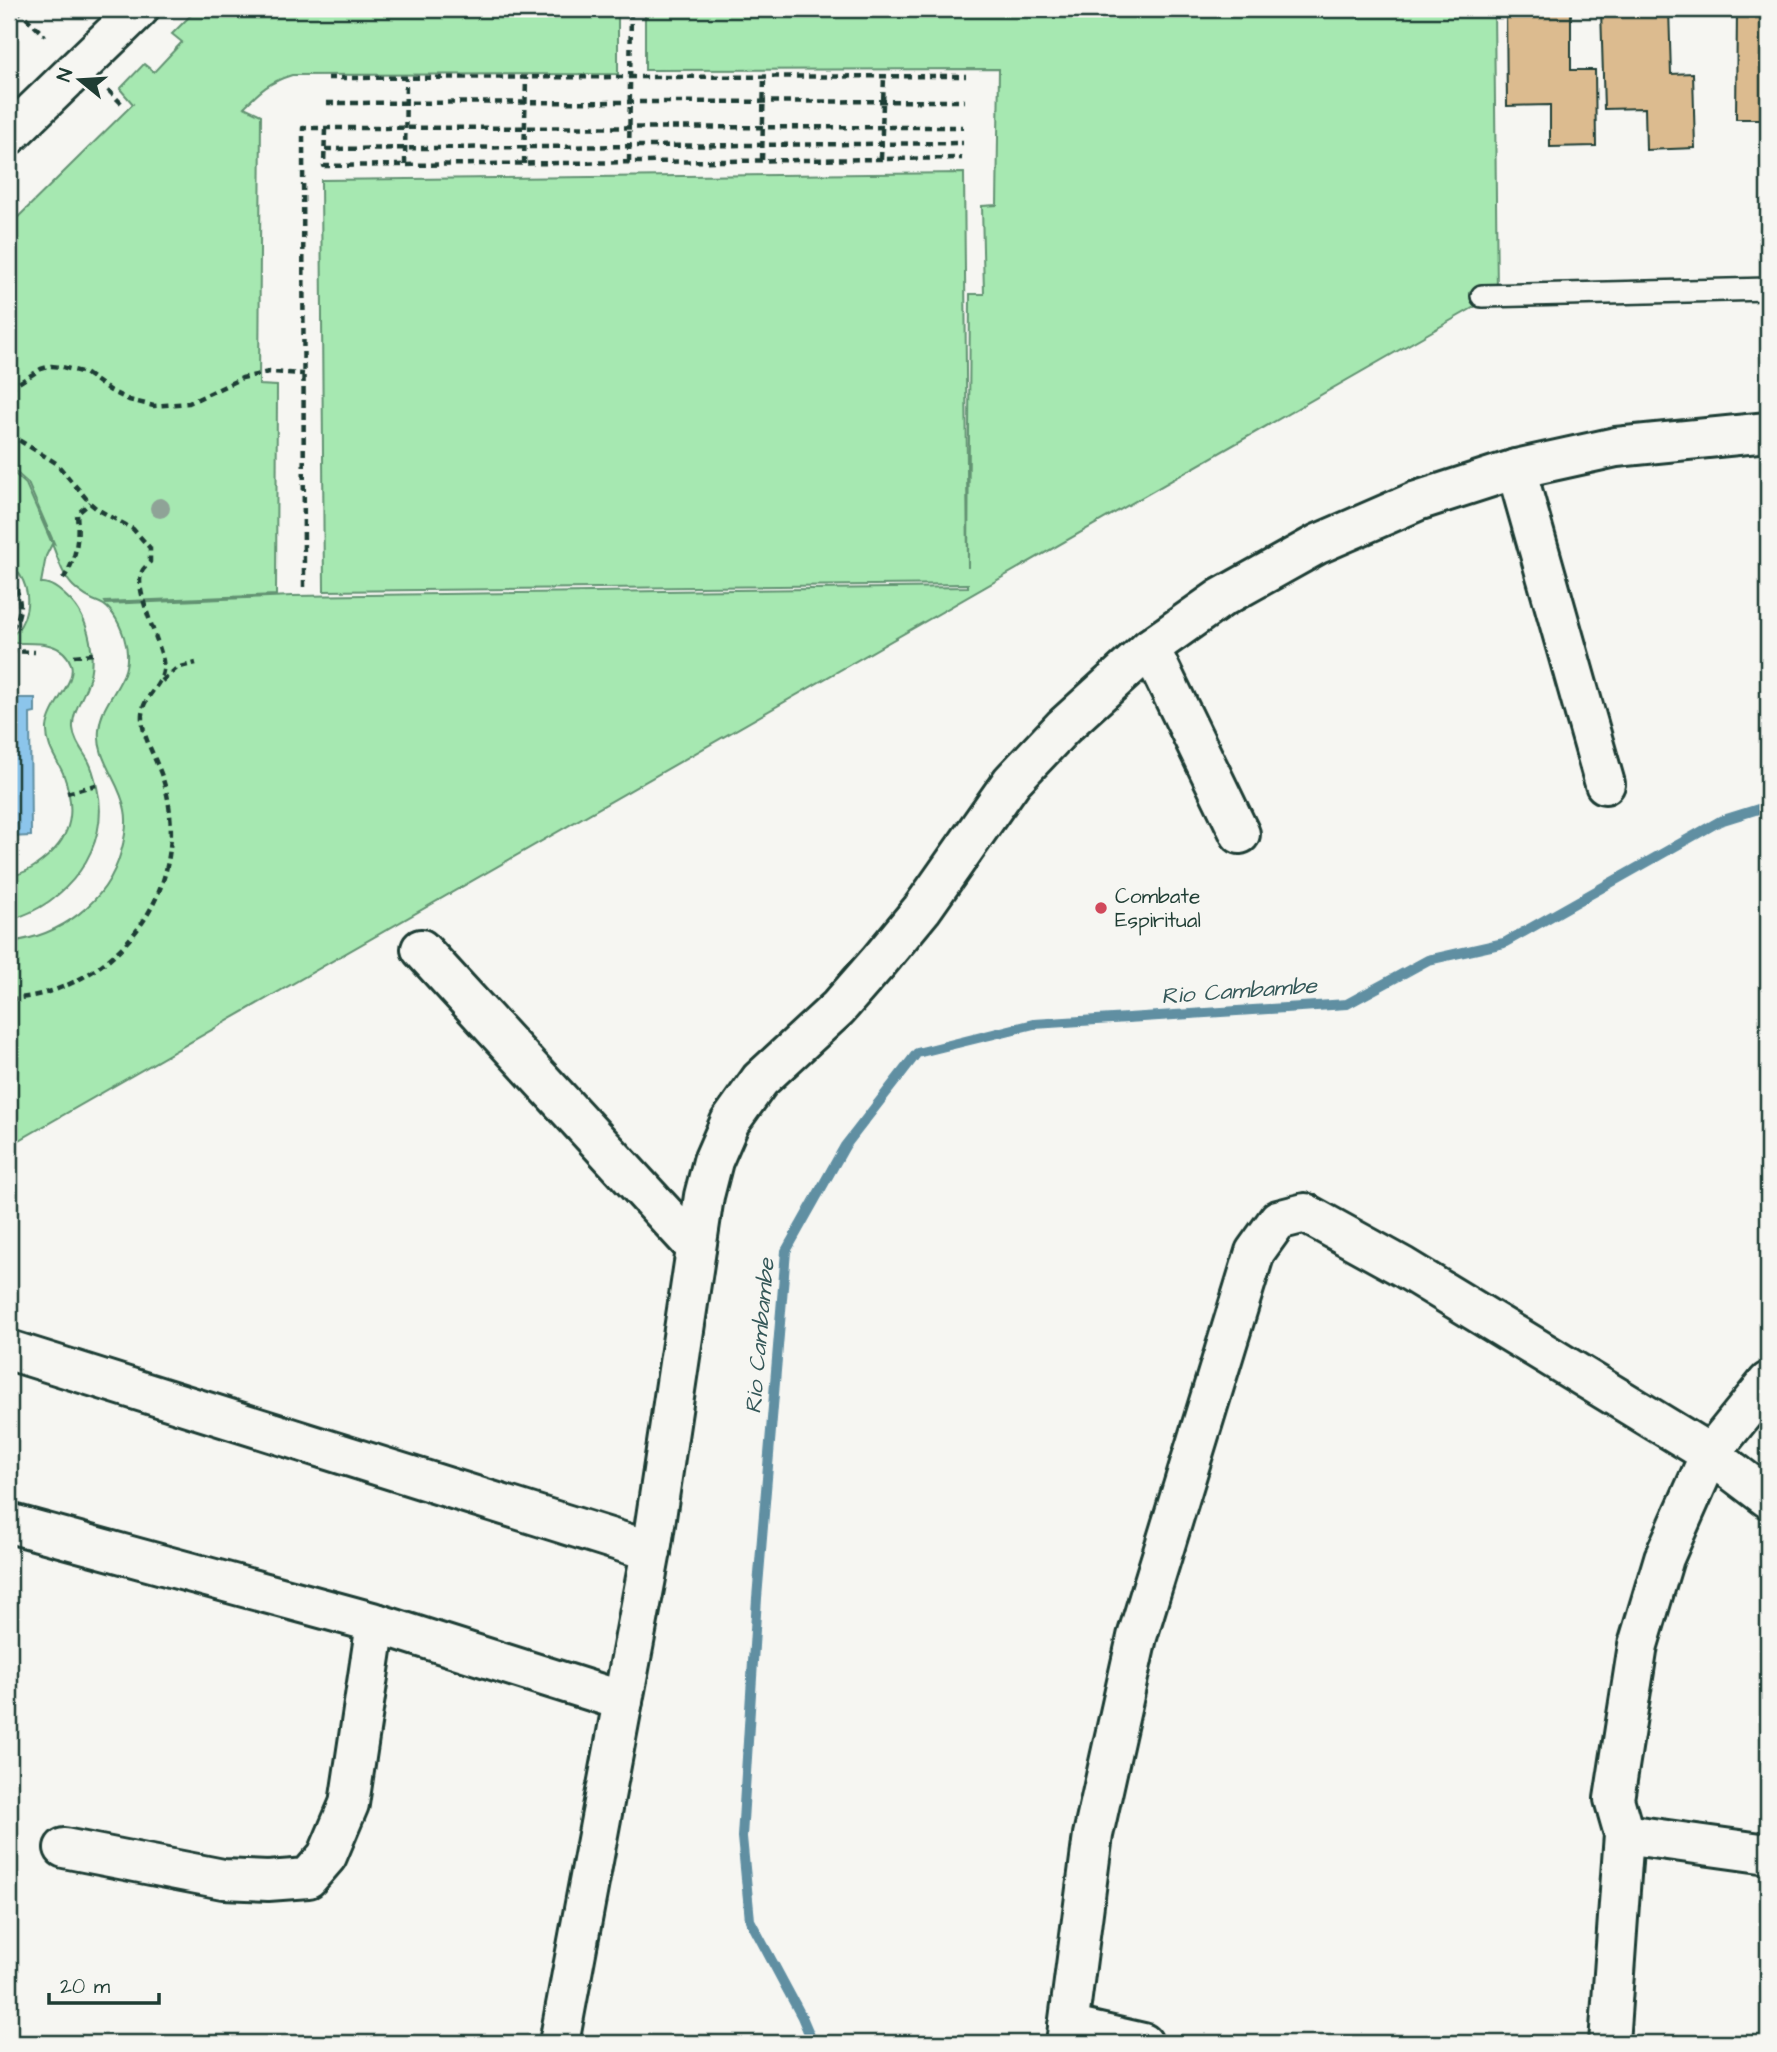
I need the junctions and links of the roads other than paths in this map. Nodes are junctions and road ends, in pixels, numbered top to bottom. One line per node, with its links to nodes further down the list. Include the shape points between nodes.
1 (139, 9): 2 (street)
2 (9, 135)
3 (1768, 289): 4 (lane)
4 (1482, 296)
5 (1768, 432): 6 (street, via 1616,447)
6 (1516, 469): 7 (street, via 1417,501 1318,544 1221,598); 8 (street)
7 (1150, 648): 9 (street); 11 (street, via 1012,781 922,909 880,960 838,1008 760,1080 730,1122 713,1161)
8 (1605, 784)
9 (1240, 834)
10 (421, 949): 11 (street)
11 (696, 1248): 17 (street)
12 (9, 1350): 17 (street)
13 (1768, 1382): 14 (street)
14 (1710, 1454): 15 (street); 20 (street, via 1664,1558 1638,1645 1614,1799); 23 (street, via 1306,1213 1278,1220 1255,1252 1138,1637 1093,1835)
15 (1768, 1498)
16 (9, 1523): 18 (street)
17 (651, 1551): 19 (street)
18 (376, 1623): 19 (street); 21 (street, via 349,1804 327,1856 308,1878 223,1879)
19 (623, 1701): 24 (street)
20 (1624, 1834): 22 (street); 26 (street)
21 (64, 1848)
22 (1768, 1854)
23 (1067, 2035): 25 (street)
24 (559, 2043)
25 (1143, 2043)
26 (1609, 2043)

